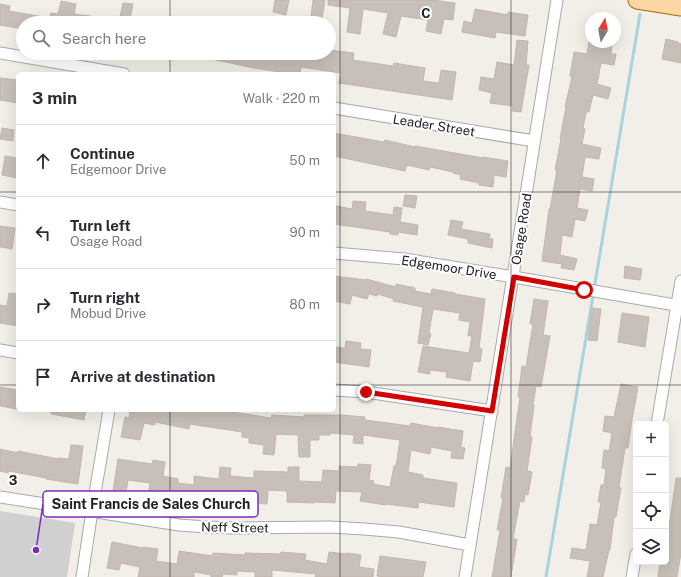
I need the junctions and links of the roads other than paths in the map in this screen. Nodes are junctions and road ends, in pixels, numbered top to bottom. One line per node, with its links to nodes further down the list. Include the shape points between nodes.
1 (558, 0): 9 (street, Osage Road)
2 (637, 0): 3 (main road)
3 (681, 7)
4 (0, 54): 5 (street)
5 (16, 57)
6 (37, 60): 7 (street)
7 (112, 72)
8 (336, 108): 9 (street, Leader Street)
9 (534, 141): 13 (street, Osage Road)
10 (0, 202): 11 (street)
11 (16, 205)
12 (336, 253): 13 (street, Edgemoor Drive, via 404,259)
13 (514, 277): 15 (street, Edgemoor Drive); 19 (street, Osage Road)
14 (681, 281): 15 (street)
15 (679, 306): 21 (street)
16 (0, 350): 17 (street)
17 (16, 353)
18 (336, 390): 19 (street, via 366,392)
19 (492, 411): 24 (street, Osage Road)
20 (109, 412): 23 (street)
21 (658, 421)
22 (0, 497): 23 (street, Neff Street)
23 (92, 511): 24 (street, Neff Street, via 206,528 330,527 399,532); 26 (street)
24 (470, 544): 27 (street, Osage Road)
25 (634, 565): 28 (street)
26 (82, 577)
27 (465, 577)
28 (632, 577)

